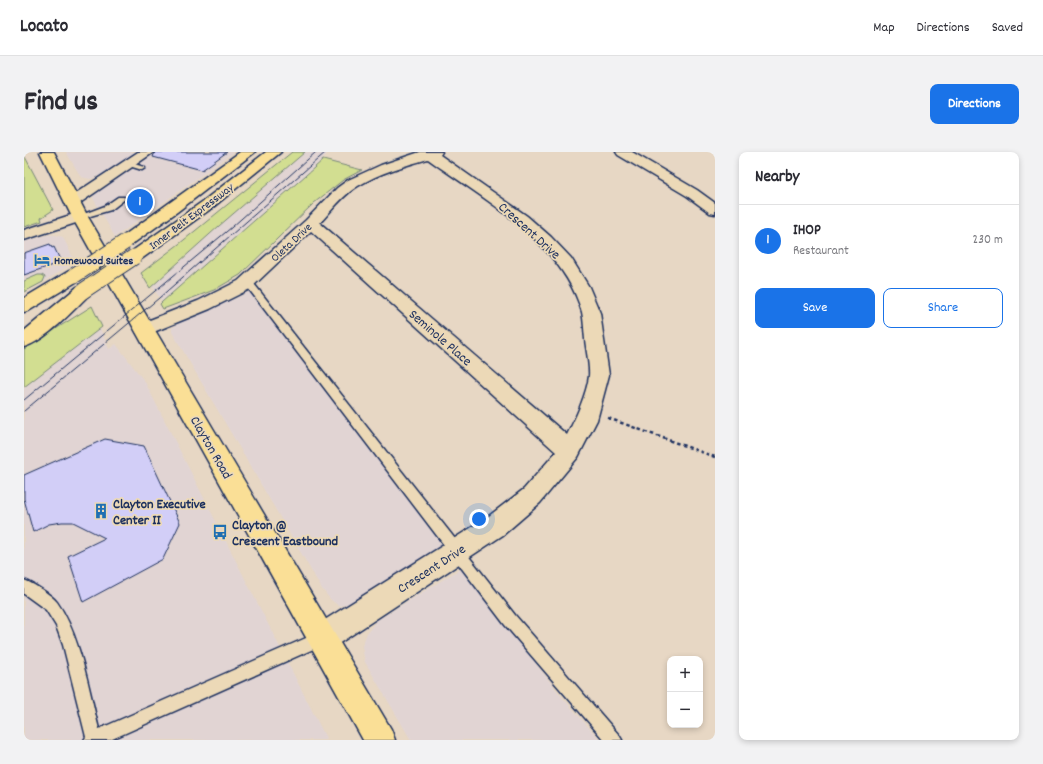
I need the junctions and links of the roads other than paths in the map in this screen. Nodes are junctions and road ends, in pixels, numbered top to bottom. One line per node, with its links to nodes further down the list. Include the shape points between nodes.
1 (147, 152): 7 (street)
2 (248, 152): 17 (main road, Inner Belt Expressway, bridge, via 125,242)
3 (274, 152): 16 (main road, Inner Belt Expressway, bridge, via 190,218)
4 (623, 152): 11 (street, via 692,193)
5 (430, 153): 13 (street, Oleta Drive, via 353,182); 21 (street, Crescent Drive, via 522,219 565,262 580,287 591,313 599,375 586,420)
6 (45, 154): 10 (main road, Clayton Road)
7 (128, 164): 8 (lane); 10 (street)
8 (142, 168)
9 (121, 199): 12 (lane, via 108,208)
10 (72, 202): 12 (main road, Clayton Road)
11 (715, 210)
12 (80, 217): 14 (street); 19 (main road, Clayton Road)
13 (311, 223): 15 (street, Oleta Drive); 21 (street, Seminole Place)
14 (24, 235)
15 (248, 282): 19 (street, Oleta Drive, via 204,306); 22 (lane)
16 (83, 291): 18 (main road, Inner Belt Expressway); 20 (main road)
17 (24, 306)
18 (24, 327)
19 (144, 329): 24 (main road, Clayton Road)
20 (24, 340)
21 (570, 451): 22 (street, Crescent Drive, via 532,496 494,527)
22 (457, 552): 24 (street, Crescent Drive); 27 (lane, via 510,620)
23 (24, 586): 25 (lane, via 51,606 61,622 70,645)
24 (322, 638): 25 (lane); 26 (main road, Clayton Road)
25 (93, 739)
26 (380, 740)
27 (614, 740)

